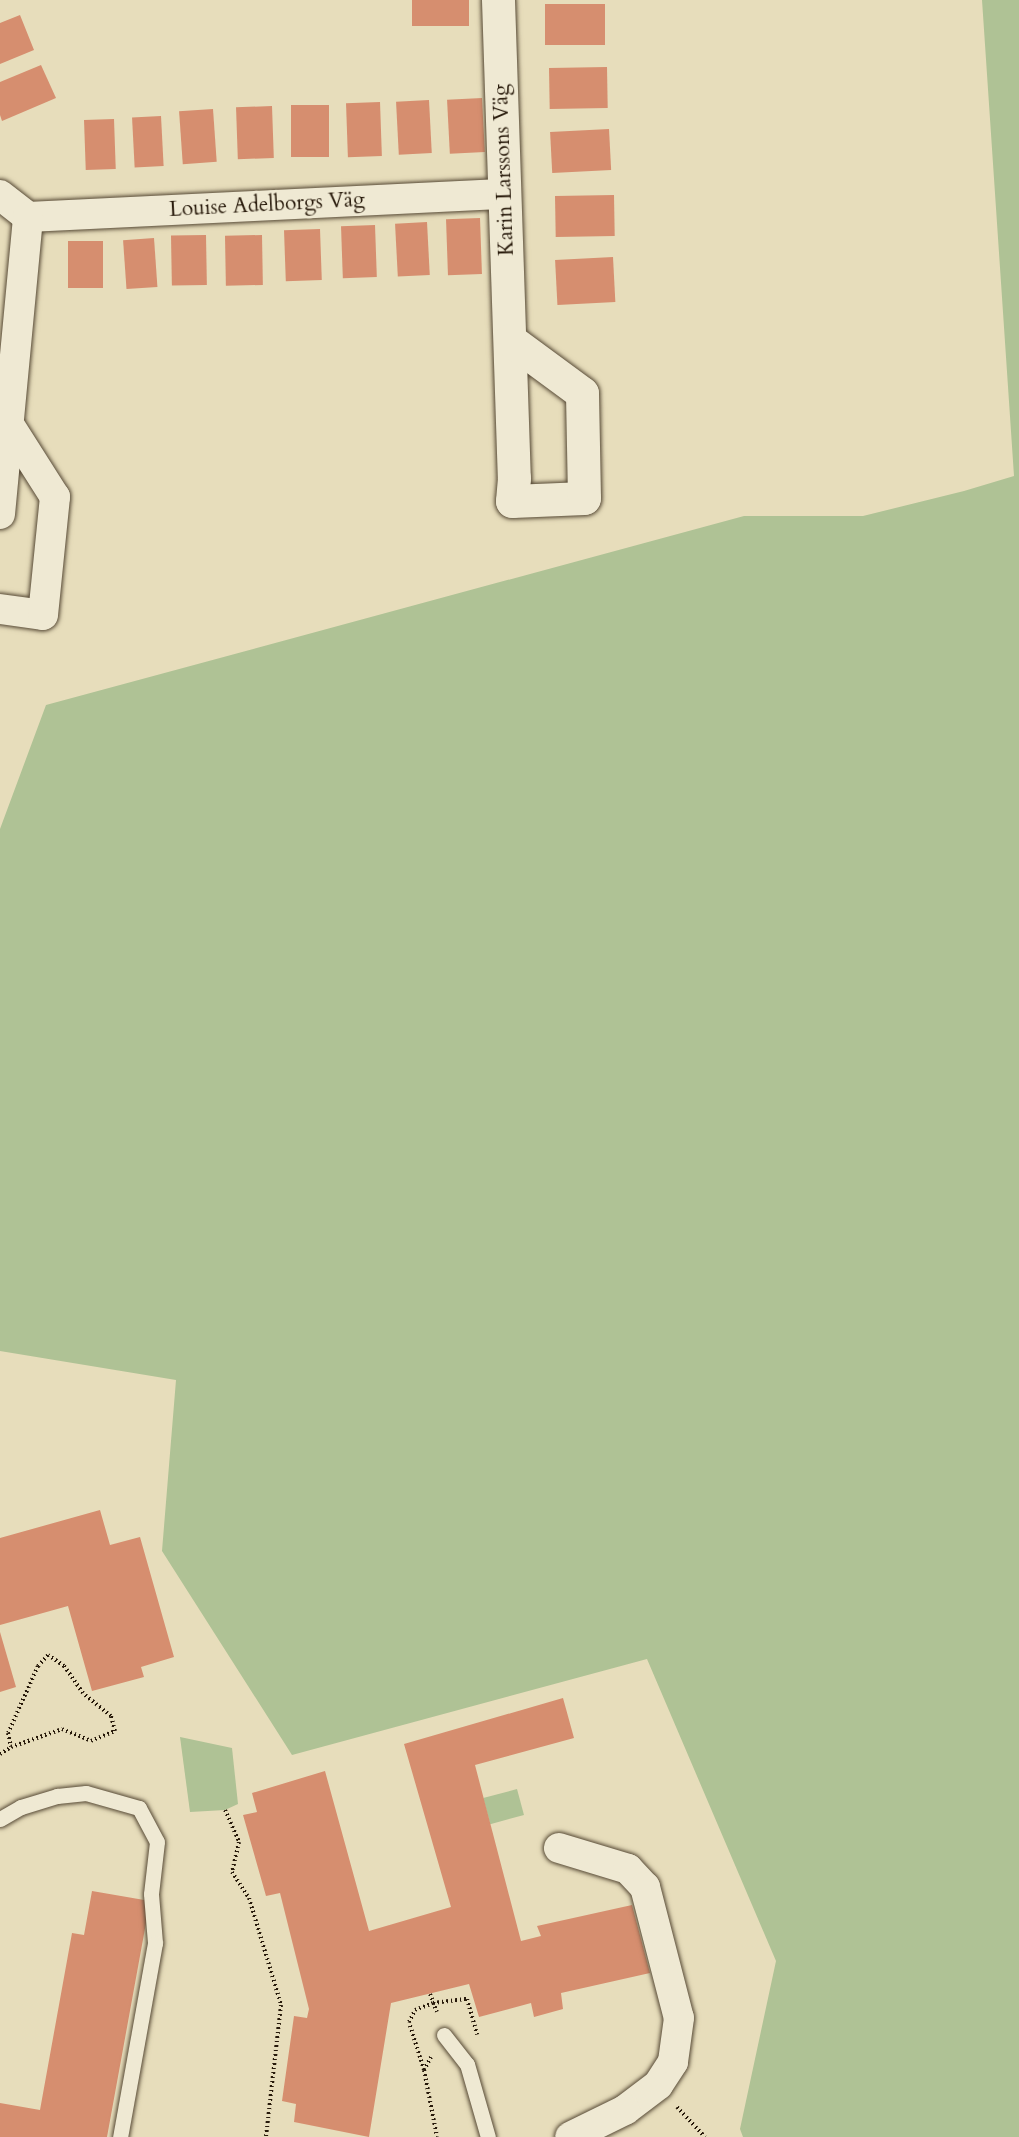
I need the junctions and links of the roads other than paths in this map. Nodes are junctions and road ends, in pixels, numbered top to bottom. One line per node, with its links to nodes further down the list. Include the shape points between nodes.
1 (498, 0): 2 (street, Karin Larssons Väg)
2 (505, 194): 4 (street, Louise Adelborgs Väg); 5 (street, Karin Larssons Väg)
3 (0, 195): 4 (street)
4 (28, 217): 6 (street)
5 (510, 340): 5 (street, Karin Larssons Väg, via 582,393 584,498 512,501)
6 (8, 423): 7 (street); 8 (street, via 55,497 43,615)
7 (0, 514)
8 (0, 609)
9 (0, 1819): 12 (lane, via 57,1796 86,1793 139,1808 157,1842 151,1894 155,1943)
10 (560, 1848): 14 (street, via 628,1869 645,1887 679,2018 673,2061 658,2085 625,2110)
11 (444, 2035): 13 (lane, via 467,2064)
12 (120, 2137)
13 (488, 2137)
14 (570, 2137)

